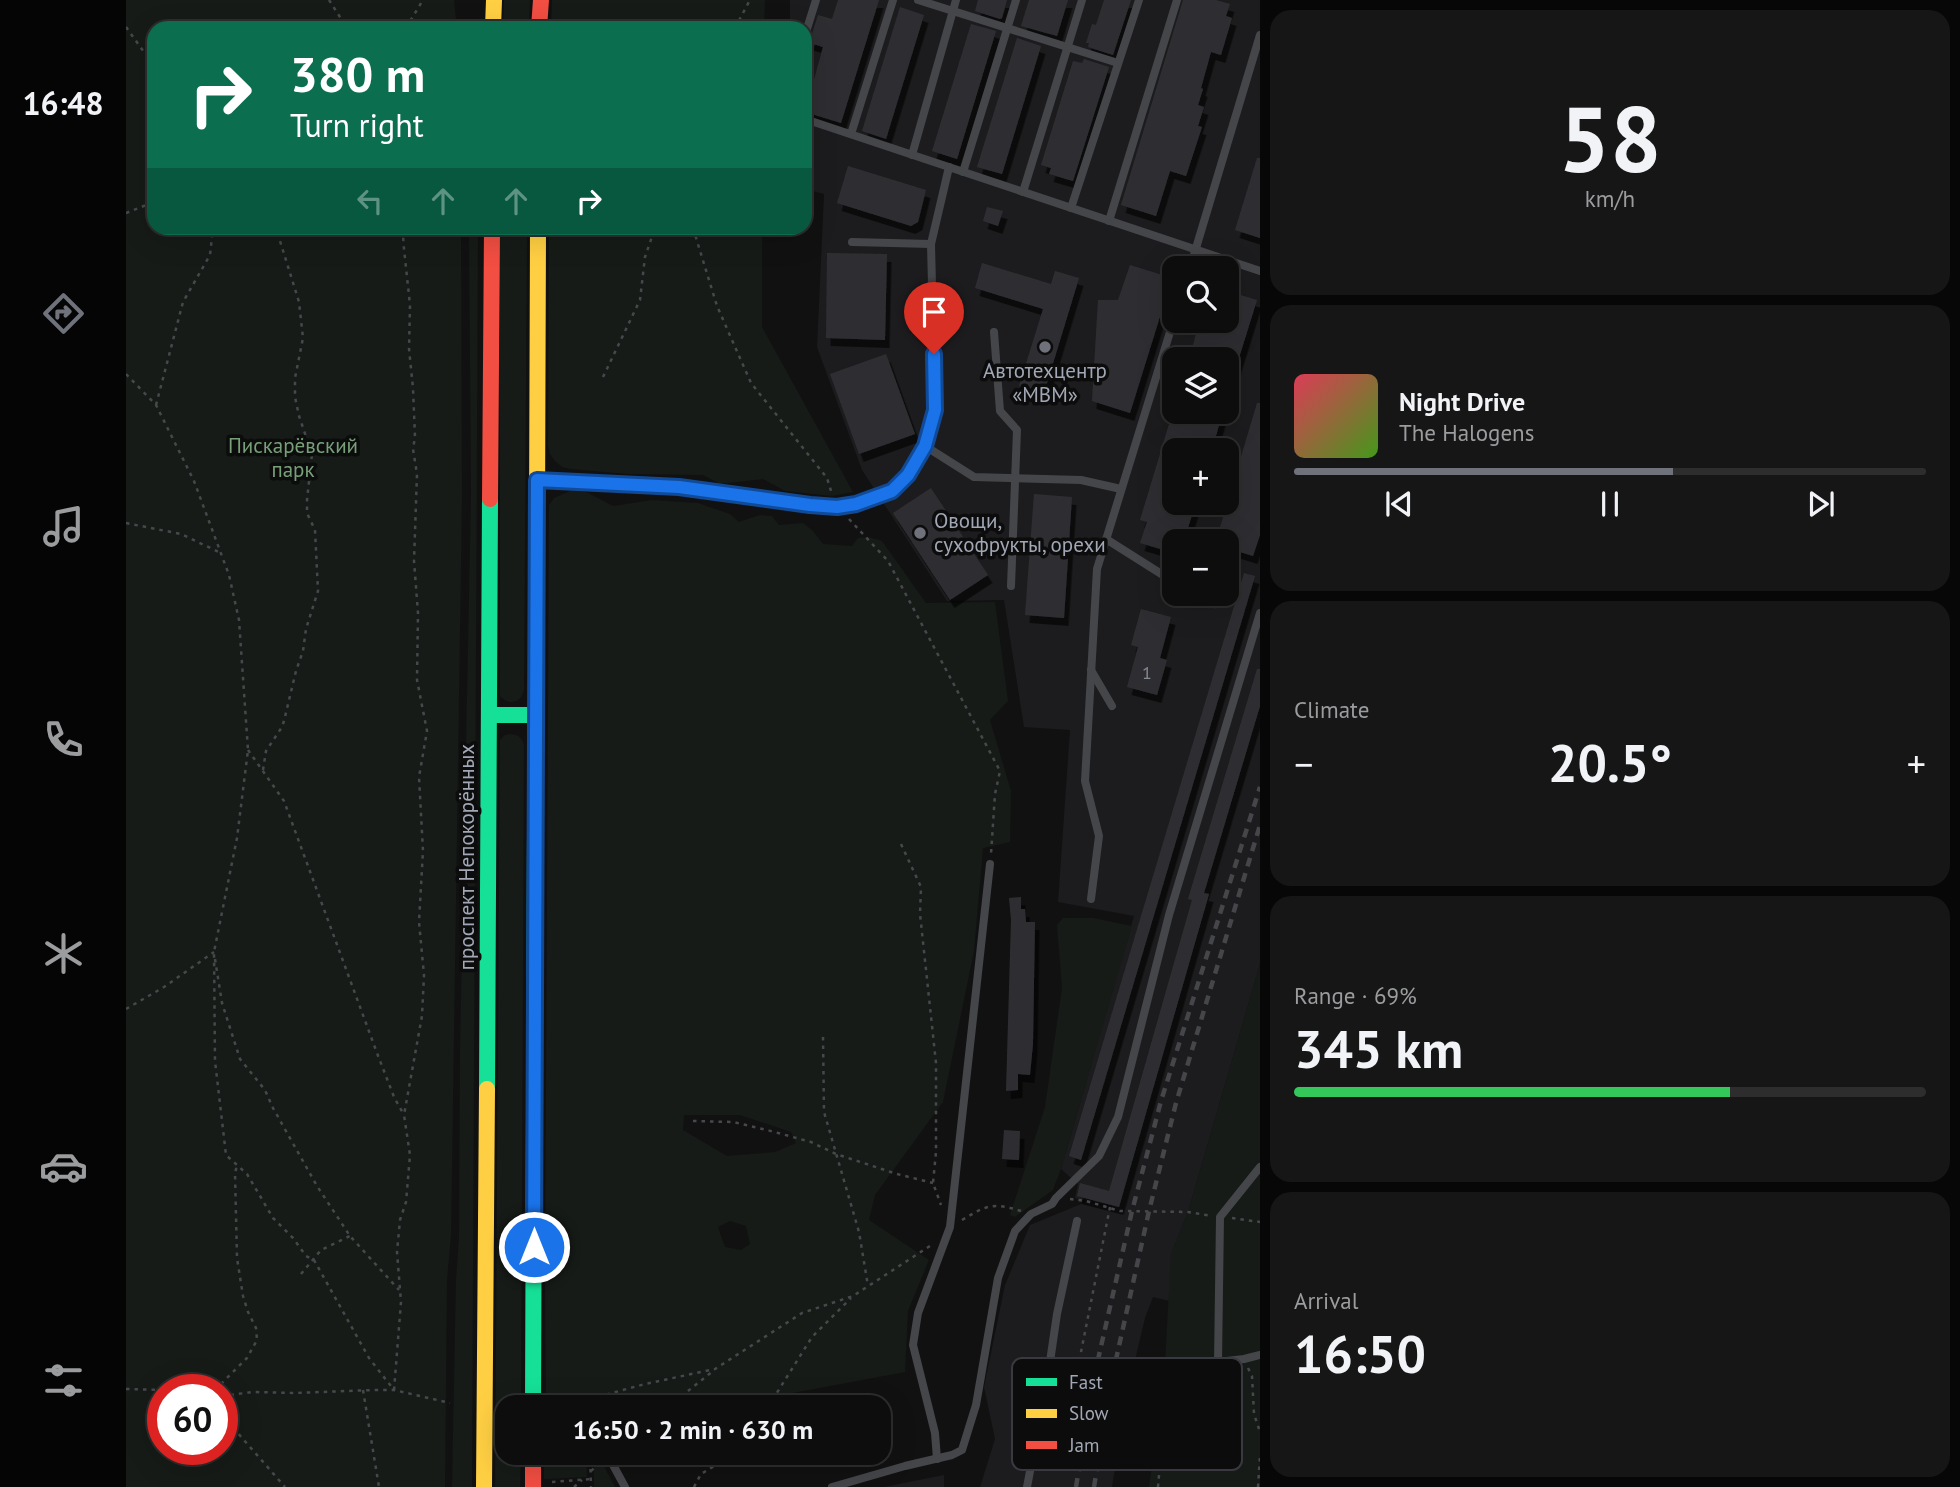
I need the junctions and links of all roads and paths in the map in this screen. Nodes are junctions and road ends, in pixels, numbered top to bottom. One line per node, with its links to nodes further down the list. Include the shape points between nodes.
1 (329, 0): 15 (path)
2 (423, 0): 16 (path)
3 (494, 0): 17 (main road)
4 (541, 0): 18 (main road)
5 (750, 0): 19 (path)
6 (816, 0): 20 (lane)
7 (893, 0): 28 (lane)
8 (918, 0): 14 (lane)
9 (956, 0): 14 (lane)
10 (1016, 0): 22 (lane)
11 (1082, 0): 24 (lane)
12 (1139, 0): 26 (lane)
13 (1177, 0): 36 (lane)
14 (953, 11): 22 (lane); 29 (lane)
15 (342, 21)
16 (410, 21)
17 (493, 21)
18 (540, 21)
19 (739, 21)
20 (809, 21)
21 (126, 27): 25 (path)
22 (1007, 28): 24 (lane); 31 (lane)
23 (1260, 35): 45 (lane)
24 (1068, 47): 26 (lane); 32 (lane)
25 (147, 56)
26 (1118, 63): 34 (lane)
27 (812, 121): 28 (lane)
28 (851, 134): 29 (lane)
29 (912, 155): 30 (lane)
30 (949, 167): 31 (lane); 44 (lane)
31 (963, 172): 32 (lane)
32 (1023, 192): 34 (lane)
33 (147, 205): 35 (path)
34 (1071, 208): 36 (lane)
35 (126, 213)
36 (1109, 221): 45 (lane)
37 (211, 235): 52 (path, via 210,255 183,302)
38 (278, 235): 69 (path, via 301,315 295,397 312,454 307,513 315,530 318,591 282,727 266,751)
39 (403, 235): 77 (path, via 417,474 417,680 427,731 419,776 422,1016)
40 (492, 235): 66 (main road, проспект Непокорённых)
41 (537, 235): 55 (main road)
42 (653, 235): 51 (path, via 640,300)
43 (852, 242): 44 (lane)
44 (931, 244): 53 (lane, via 935,410)
45 (1196, 250): 46 (lane); 47 (lane)
46 (1194, 256)
47 (1260, 271)
48 (994, 332): 54 (lane, via 1000,411 1017,430)
49 (1170, 333): 56 (lane)
50 (126, 374): 52 (path)
51 (603, 377)
52 (156, 405): 60 (path, via 194,481)
53 (925, 446): 54 (lane, via 974,477); 57 (lane, via 892,491)
54 (1015, 478): 56 (lane, via 1081,480); 62 (lane)
55 (537, 480): 57 (street, via 679,487 810,505 846,506); 67 (main road)
56 (1122, 489): 59 (lane)
57 (872, 498)
58 (126, 523): 60 (path, via 181,534)
59 (1106, 540): 61 (lane); 64 (lane, via 1097,569)
60 (221, 553): 68 (path, via 239,620)
61 (1162, 575)
62 (1011, 586)
63 (1260, 613): 83 (lane, via 1169,915 1118,1117 1099,1156)
64 (1091, 670): 65 (lane); 73 (lane, via 1085,781 1099,836)
65 (1112, 706)
66 (488, 715): 67 (main road); 127 (main road, проспект Непокорённых)
67 (535, 715): 109 (main road)
68 (248, 750): 69 (path); 74 (path, via 237,838)
69 (262, 770): 77 (path, via 284,801)
70 (995, 794): 72 (path)
71 (901, 844): 82 (path, via 921,887 936,1063)
72 (990, 864): 90 (lane)
73 (1091, 900)
74 (214, 952): 75 (path); 80 (path, via 216,1075 226,1155); 91 (path, via 222,1003 240,1059 265,1090)
75 (126, 1009)
76 (823, 1037): 79 (path, via 824,1112)
77 (404, 1115): 95 (path, via 410,1155 398,1234)
78 (693, 1121): 79 (path, via 733,1122 811,1142)
79 (836, 1154): 82 (path); 94 (path, via 859,1232)
80 (239, 1166): 92 (path, via 273,1218); 103 (path, via 235,1173 237,1258 257,1339)
81 (1260, 1167): 87 (lane)
82 (933, 1183): 84 (path)
83 (1056, 1198): 85 (path); 86 (lane)
84 (941, 1205)
85 (1110, 1207): 87 (path); 99 (path)
86 (1031, 1214): 90 (path, via 1000,1205 983,1207); 117 (lane, via 1015,1231 998,1278 976,1405 962,1450)
87 (1220, 1217): 89 (path); 100 (lane)
88 (1077, 1220): 98 (lane)
89 (1260, 1222)
90 (950, 1227): 94 (path, via 937,1241); 117 (lane, via 918,1313 914,1345)
91 (350, 1236): 92 (path, via 321,1250); 95 (path)
92 (314, 1260): 93 (path); 107 (path, via 369,1358)
93 (301, 1274)
94 (867, 1286): 96 (path)
95 (400, 1291): 107 (path)
96 (853, 1296): 102 (path, via 802,1313); 112 (path, via 812,1337)
97 (1260, 1355): 101 (lane)
98 (1051, 1358)
99 (1080, 1358)
100 (1218, 1358)
101 (1244, 1359): 114 (path, via 1252,1376)
102 (715, 1369): 110 (path); 111 (path)
103 (231, 1374)
104 (126, 1389): 105 (path)
105 (147, 1390)
106 (363, 1390): 107 (path); 108 (path); 126 (path)
107 (394, 1390): 113 (path)
108 (238, 1394)
109 (533, 1395)
110 (605, 1395)
111 (683, 1395)
112 (776, 1395)
113 (450, 1403)
114 (1260, 1432)
115 (238, 1433): 125 (path)
116 (1260, 1456): 134 (path)
117 (937, 1459): 133 (lane)
118 (533, 1465): 128 (main road)
119 (590, 1465): 123 (path)
120 (613, 1465): 131 (lane)
121 (716, 1465): 132 (path, via 701,1474)
122 (582, 1479): 123 (path); 124 (path); 129 (path)
123 (591, 1479): 130 (path)
124 (550, 1482)
125 (285, 1487)
126 (379, 1487)
127 (484, 1487)
128 (533, 1487)
129 (574, 1487)
130 (590, 1487)
131 (625, 1487)
132 (694, 1487)
133 (832, 1487)
134 (1258, 1487)

